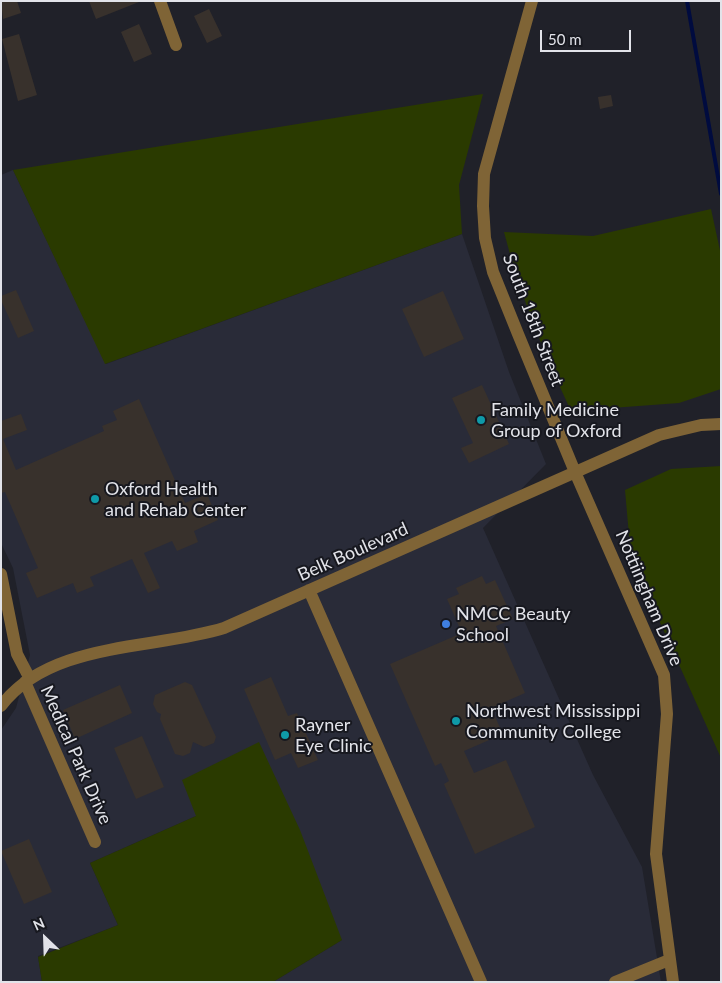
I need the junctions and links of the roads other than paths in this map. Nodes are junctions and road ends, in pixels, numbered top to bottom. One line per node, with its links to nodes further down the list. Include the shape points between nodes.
1 (160, 1): 3 (street)
2 (532, 1): 5 (street, South 18th Street, via 484,174 485,238 493,272)
3 (176, 46)
4 (721, 424): 5 (street, Belk Boulevard, via 701,425 659,436)
5 (575, 472): 7 (street, Belk Boulevard); 11 (street, Nottiingham Drive, via 664,675 667,714 656,854)
6 (1, 574): 8 (street, Medical Park Drive, via 17,654)
7 (309, 590): 8 (street, Belk Boulevard, via 200,636 93,653 48,669); 12 (street)
8 (28, 681): 9 (street, Belk Boulevard); 10 (street, Medical Park Drive)
9 (1, 706)
10 (95, 842)
11 (670, 960): 13 (street); 14 (street, Nottiingham Drive)
12 (481, 982)
13 (614, 982)
14 (674, 982)

